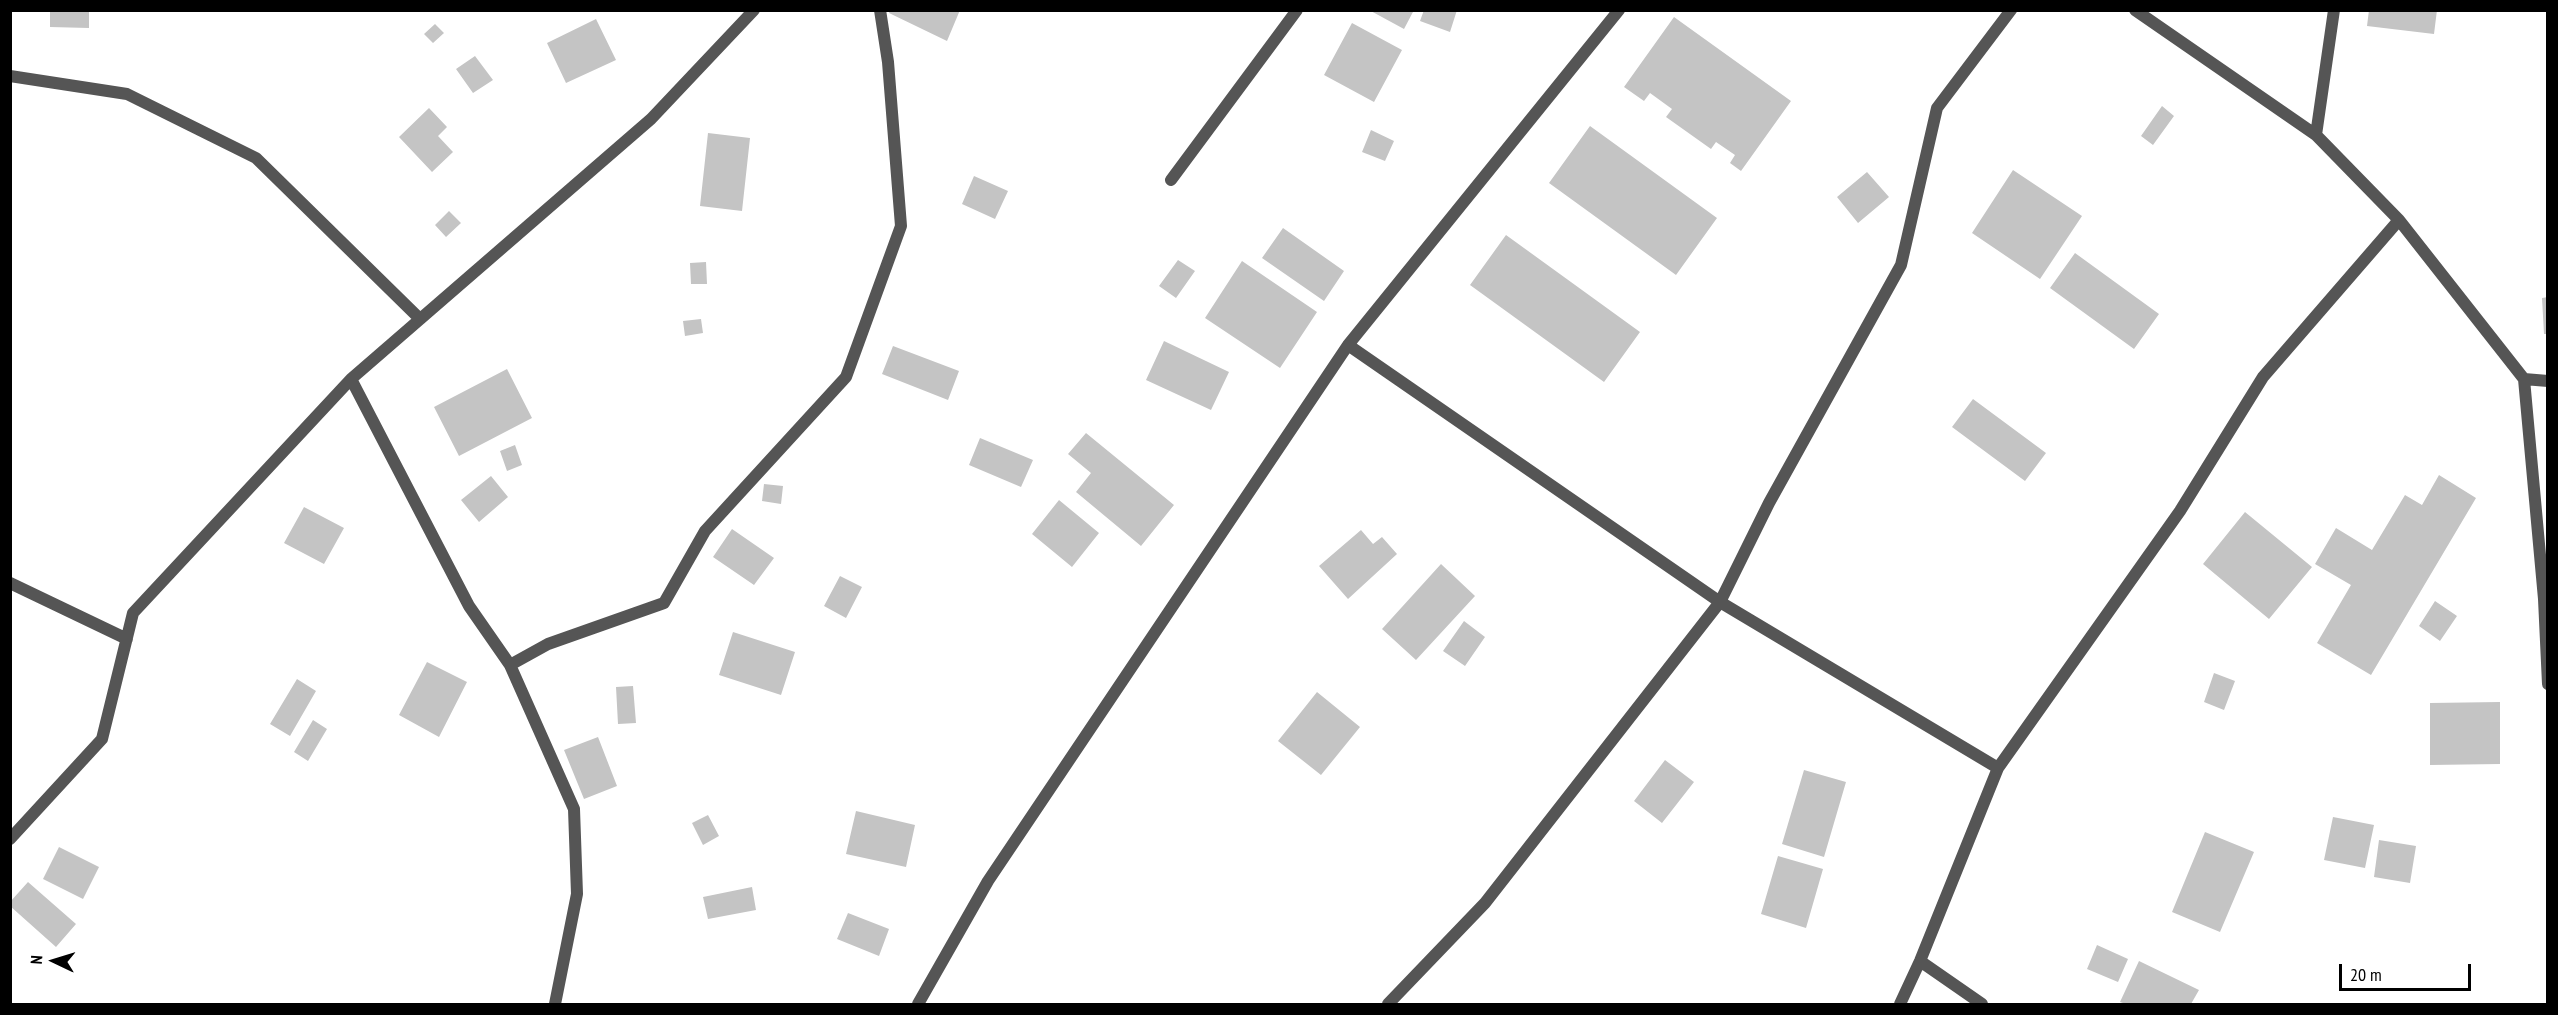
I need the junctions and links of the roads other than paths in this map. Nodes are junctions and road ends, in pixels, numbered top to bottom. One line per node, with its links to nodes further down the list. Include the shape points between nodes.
1 (754, 10): 12 (street, via 651,119)
2 (880, 10): 20 (street, via 901,226 846,376 705,531 664,603 548,644)
3 (1297, 10): 10 (street)
4 (1619, 10): 13 (street)
5 (2011, 10): 18 (street, via 1937,108 1901,265 1769,503)
6 (2135, 10): 9 (street)
7 (2334, 10): 9 (street)
8 (10, 76): 12 (street, via 127,94 256,158)
9 (2316, 135): 11 (street)
10 (1171, 180)
11 (2399, 220): 15 (street); 22 (street, via 2264,377 2180,511)
12 (419, 318): 14 (street)
13 (1348, 345): 18 (street); 26 (street, via 988,881)
14 (351, 379): 19 (street, via 132,613); 20 (street, via 469,606)
15 (2524, 379): 16 (street); 21 (street, via 2544,599)
16 (2547, 381)
17 (10, 583): 19 (street)
18 (1720, 602): 22 (street); 27 (street, via 1485,903)
19 (127, 639): 23 (street, via 102,739)
20 (510, 665): 25 (street, via 574,809 577,894)
21 (2547, 684)
22 (1998, 768): 24 (street)
23 (10, 839)
24 (1920, 961): 28 (street); 29 (street)
25 (555, 1005)
26 (918, 1005)
27 (1388, 1005)
28 (1900, 1005)
29 (1982, 1005)

